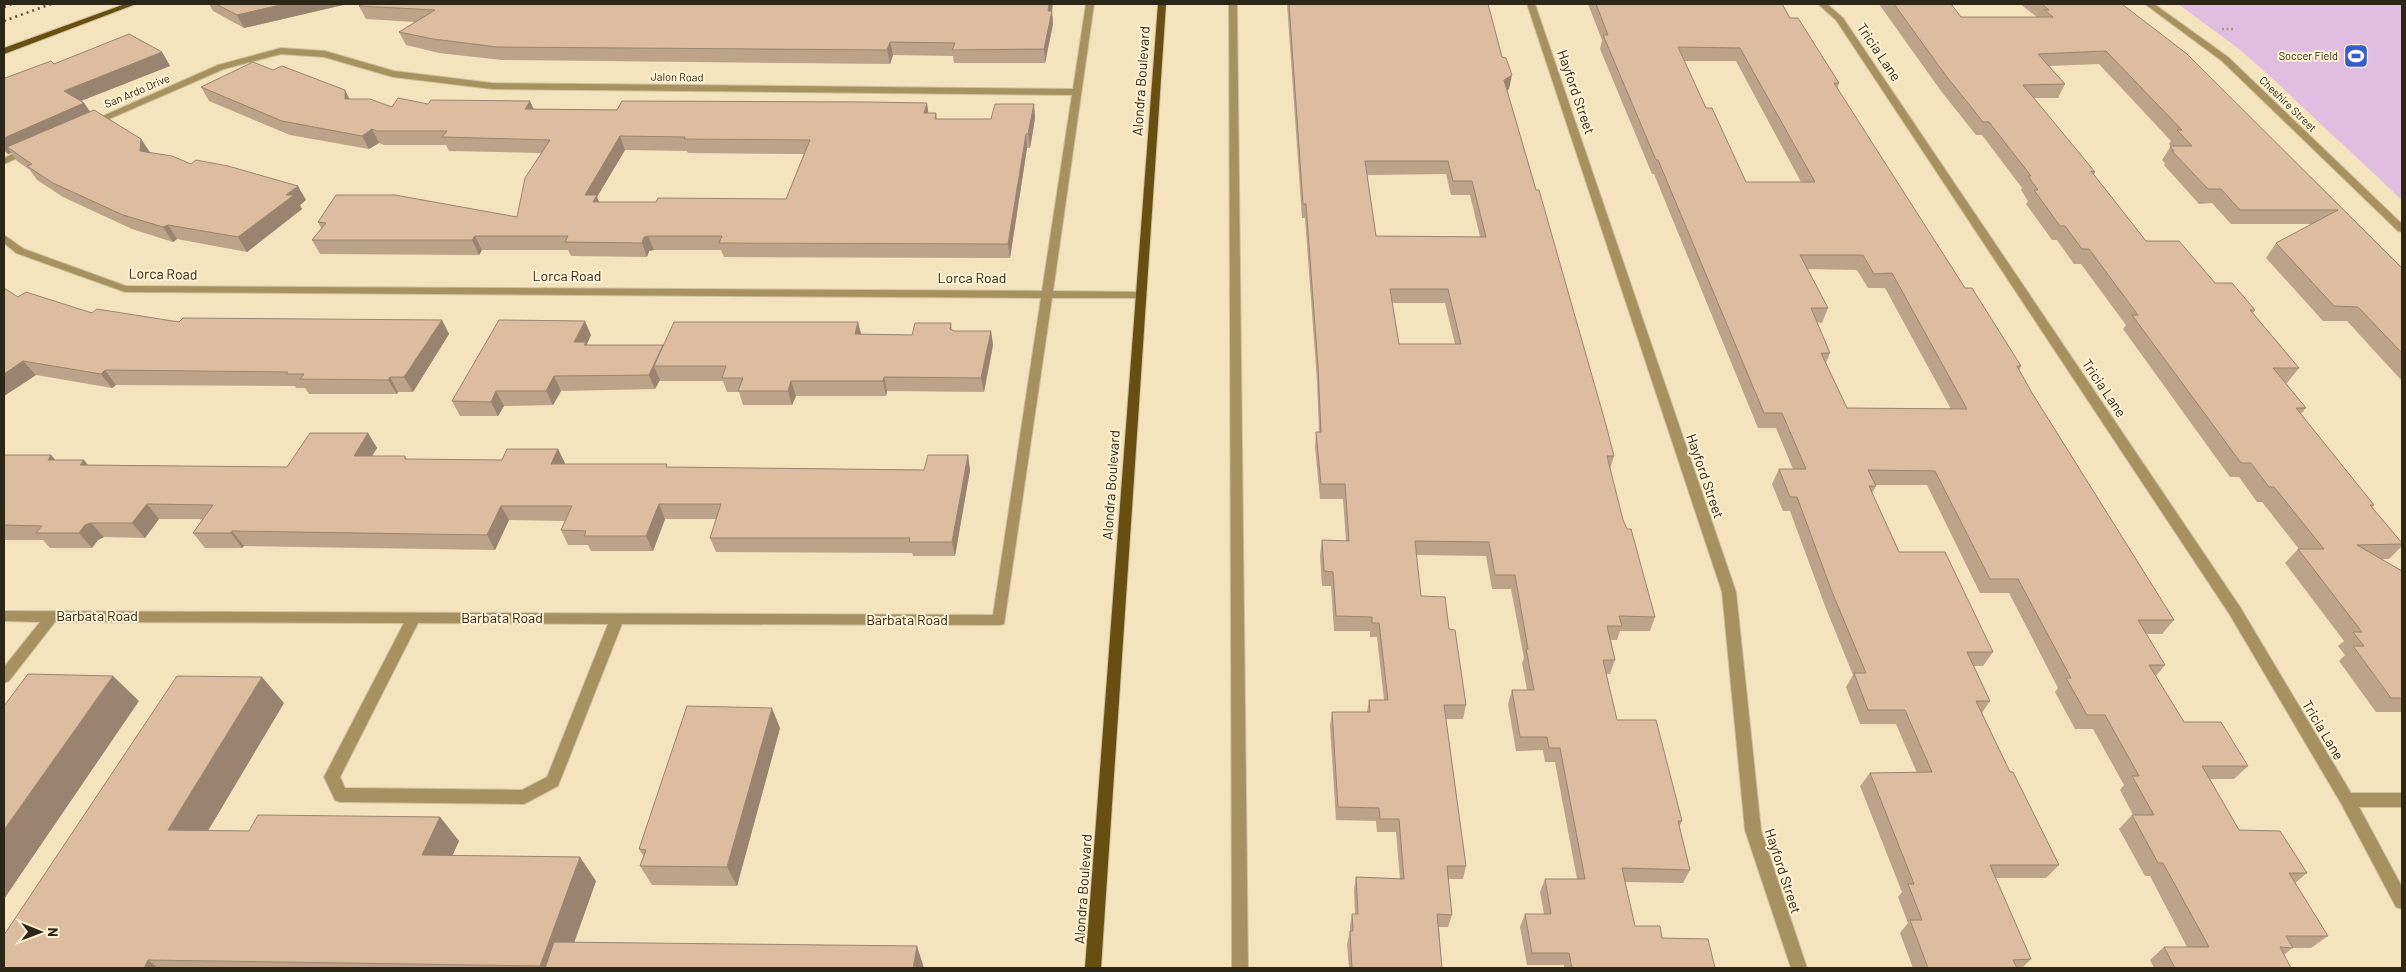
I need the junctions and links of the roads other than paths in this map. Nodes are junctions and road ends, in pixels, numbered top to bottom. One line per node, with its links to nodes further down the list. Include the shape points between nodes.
1 (132, 4): 9 (main road)
2 (1090, 4): 10 (street)
3 (1162, 4): 17 (main road, Alondra Boulevard)
4 (1234, 4): 27 (street)
5 (1531, 4): 28 (street, Hayford Street, via 1729,592 1753,830)
6 (1822, 4): 23 (street, Tricia Lane, via 1839,18 2235,611)
7 (2149, 4): 14 (street, Cheshire Street, via 2225,59)
8 (281, 51): 10 (street, Jalon Road, via 325,54 393,74 492,86); 11 (street, San Ardo Drive, via 221,67)
9 (4, 52)
10 (1077, 92): 16 (street)
11 (76, 130)
12 (40, 145): 13 (street)
13 (4, 161)
14 (2402, 229)
15 (4, 238): 16 (street, Lorca Road, via 20,250 125,289)
16 (1047, 293): 17 (street, Lorca Road); 21 (street, Barbata Road, via 999,620)
17 (1142, 295): 26 (main road, Alondra Boulevard)
18 (4, 616): 19 (street, Barbata Road)
19 (52, 616): 20 (street, Barbata Road); 22 (street)
20 (414, 617): 21 (street, Barbata Road); 21 (street, via 332,777 340,795 524,798 553,781)
21 (617, 618)
22 (4, 677)
23 (2347, 800): 24 (street); 25 (street, Tricia Lane)
24 (2402, 800)
25 (2402, 902)
26 (1093, 968)
27 (1240, 968)
28 (1800, 968)

